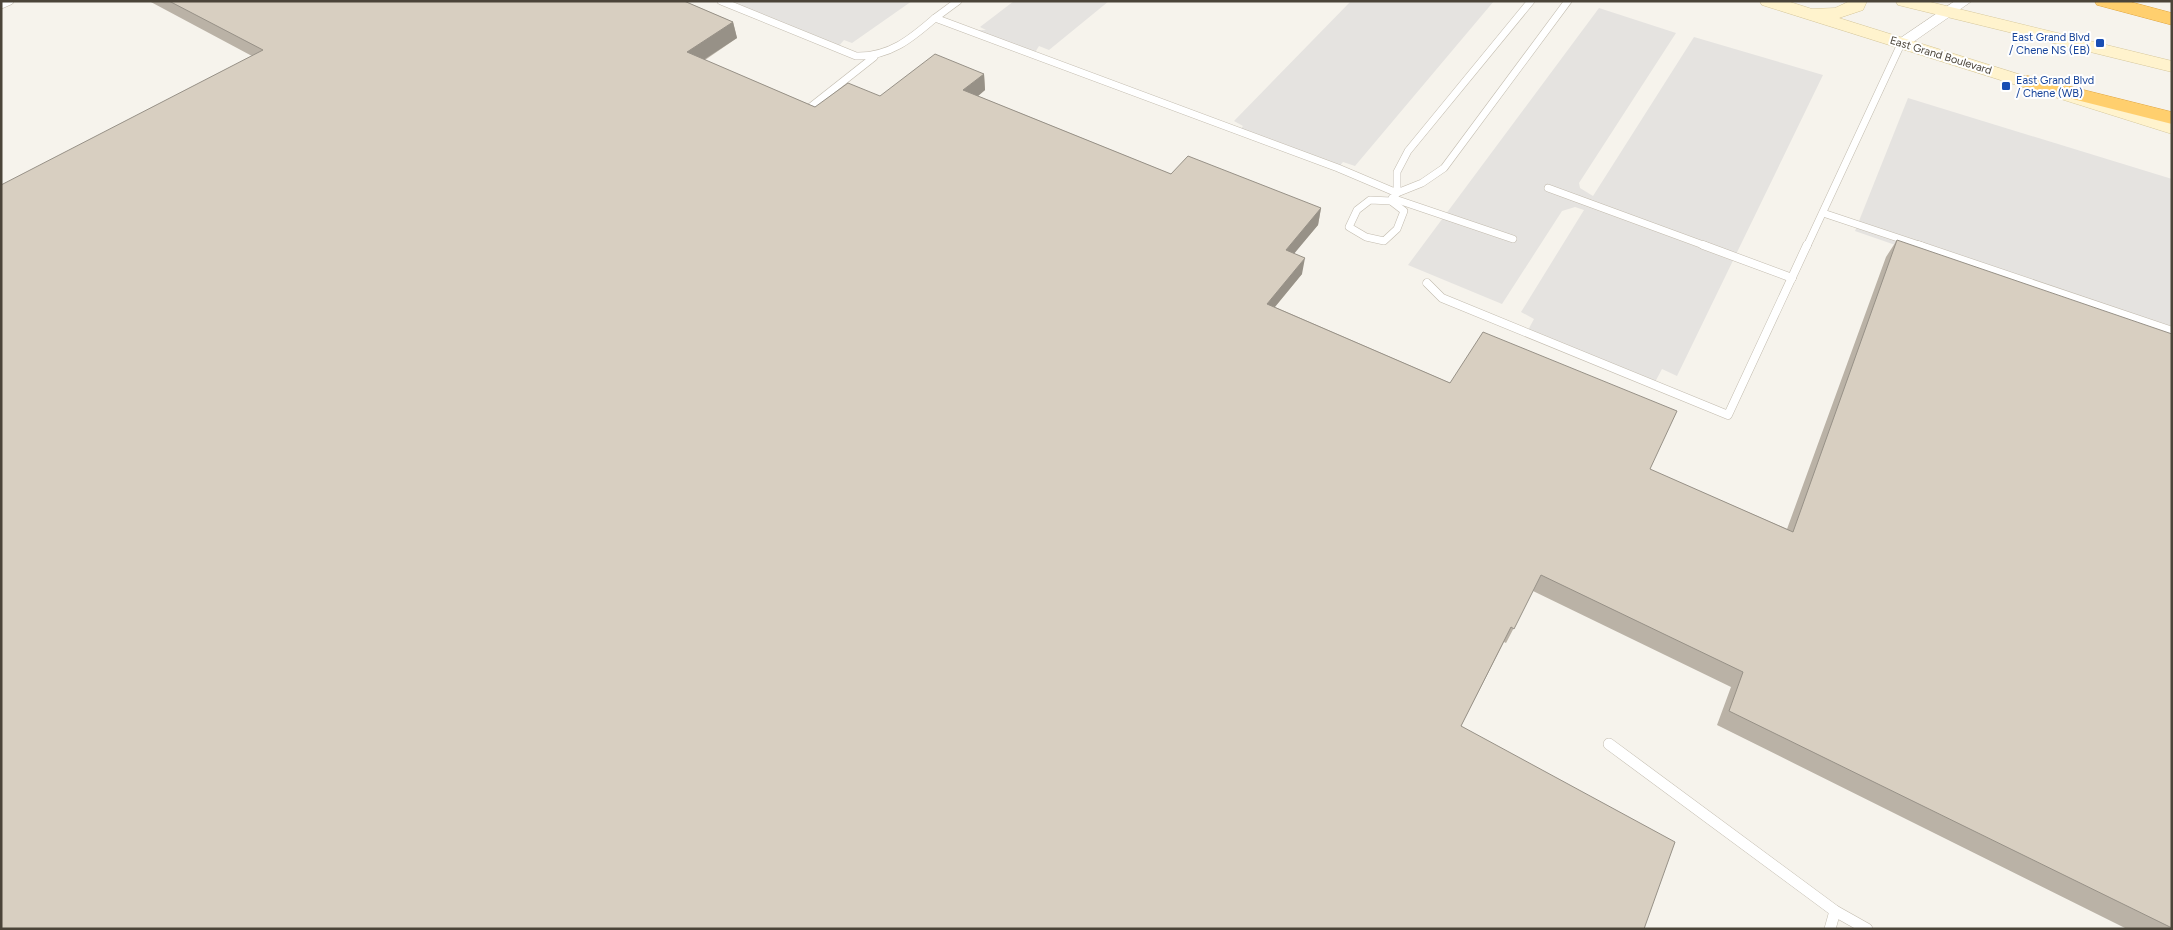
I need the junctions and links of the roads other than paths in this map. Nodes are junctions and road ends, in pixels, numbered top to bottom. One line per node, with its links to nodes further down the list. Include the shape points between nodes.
1 (10, 1): 12 (lane)
2 (721, 1): 19 (lane, via 856,56)
3 (958, 1): 16 (lane)
4 (1531, 1): 26 (lane, via 1408,151 1397,172)
5 (1568, 1): 26 (lane, via 1444,168 1432,178)
6 (1768, 1): 14 (main road, East Grand Boulevard)
7 (1858, 1): 14 (main road, via 1857,6 1846,11)
8 (1904, 1): 15 (main road)
9 (1965, 1): 15 (street)
10 (2104, 1): 17 (highway)
11 (2143, 1): 13 (highway)
12 (1, 5)
13 (2172, 9)
14 (1806, 13): 18 (main road, East Grand Boulevard)
15 (1948, 13): 18 (street); 20 (main road)
16 (935, 18): 19 (lane, via 894,50); 26 (lane, via 1338,168)
17 (2172, 19)
18 (1901, 44): 21 (main road, East Grand Boulevard); 27 (lane)
19 (874, 57): 22 (lane)
20 (2172, 66)
21 (2028, 82): 23 (highway); 24 (main road, East Grand Boulevard)
22 (808, 109)
23 (2172, 118)
24 (2172, 128)
25 (1548, 188): 29 (lane)
26 (1394, 197): 26 (lane, via 1370,200 1357,210 1349,227 1366,237 1384,241 1403,221 1404,211); 28 (lane)
27 (1823, 213): 29 (lane); 31 (lane)
28 (1513, 240)
29 (1792, 278): 30 (lane, via 1728,415 1442,298)
30 (1427, 283)
31 (2172, 331)
32 (1609, 744): 33 (lane)
33 (1835, 912): 34 (lane); 35 (lane)
34 (1830, 929)
35 (1867, 929)

